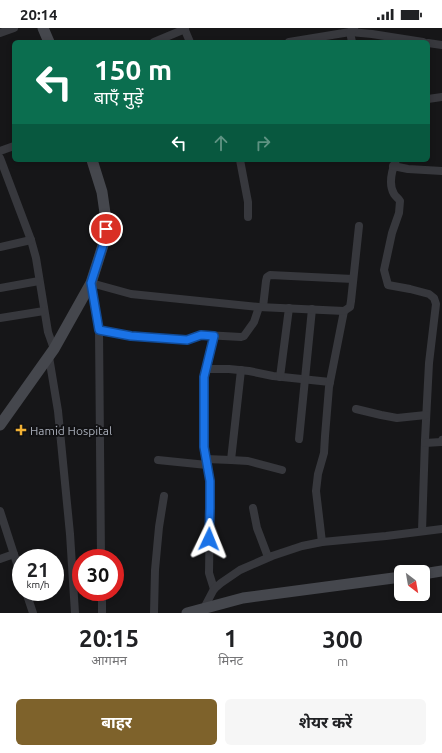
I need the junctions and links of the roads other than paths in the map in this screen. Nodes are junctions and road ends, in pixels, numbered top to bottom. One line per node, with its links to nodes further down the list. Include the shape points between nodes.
1 (14, 28): 5 (street)
2 (43, 28): 6 (street)
3 (184, 29): 7 (street); 8 (street)
4 (353, 30): 9 (street); 10 (street); 11 (street)
5 (0, 33)
6 (48, 40)
7 (159, 40)
8 (189, 40)
9 (300, 40)
10 (352, 40)
11 (411, 40)
12 (430, 43): 13 (street)
13 (442, 45)
14 (442, 97): 15 (street)
15 (430, 99)
16 (12, 147): 17 (street)
17 (0, 151)
18 (0, 158): 25 (street)
19 (93, 162): 29 (street, via 102,192 106,220 105,239)
20 (240, 162): 23 (street, via 248,202)
21 (395, 163): 22 (street, via 408,169); 46 (street, via 390,182 394,195 400,201 399,213 384,270 388,285 429,294 436,304)
22 (442, 171)
23 (248, 217)
24 (359, 226): 27 (street)
25 (31, 240): 26 (street); 28 (street)
26 (0, 247)
27 (353, 279): 31 (street, via 270,275 267,277); 35 (street, via 350,307)
28 (39, 281): 30 (street); 34 (street)
29 (91, 283): 31 (street, via 131,294); 37 (street); 39 (street)
30 (0, 288)
31 (261, 307): 32 (street); 38 (street, via 244,336)
32 (288, 308): 33 (street); 42 (street)
33 (312, 309): 35 (street); 43 (street)
34 (44, 311): 36 (street); 39 (street)
35 (344, 311): 44 (street)
36 (0, 318)
37 (99, 330): 38 (street, via 131,336 187,340 201,335); 62 (street)
38 (214, 336): 40 (street)
39 (51, 353): 47 (street); 74 (street, via 70,534)
40 (206, 369): 41 (street); 53 (street, via 203,425)
41 (240, 370): 42 (street); 52 (street)
42 (280, 377): 43 (street)
43 (305, 380): 44 (street); 48 (street)
44 (330, 382): 60 (street, via 324,453 316,491)
45 (356, 409): 46 (street, via 397,418)
46 (426, 415): 50 (street)
47 (0, 425)
48 (299, 439)
49 (442, 440): 50 (street)
50 (425, 443): 59 (street)
51 (158, 460): 53 (street)
52 (231, 460): 53 (street); 54 (street, via 248,461)
53 (206, 462): 69 (street, via 210,481 209,573)
54 (282, 470)
55 (164, 496): 76 (street, via 155,570)
56 (253, 508): 64 (street)
57 (0, 511): 61 (street)
58 (442, 529): 59 (street)
59 (422, 531): 60 (street)
60 (322, 542): 64 (street)
61 (12, 549)
62 (101, 549)
63 (12, 555): 65 (street)
64 (268, 557): 69 (street, via 240,570)
65 (0, 559)
66 (442, 571): 67 (street)
67 (430, 573)
68 (394, 578): 72 (street, via 243,598)
69 (214, 589): 72 (street)
70 (29, 601): 73 (street)
71 (102, 601): 75 (street)
72 (204, 608): 77 (street)
73 (33, 613)
74 (75, 613)
75 (102, 613)
76 (154, 613)
77 (187, 613)

